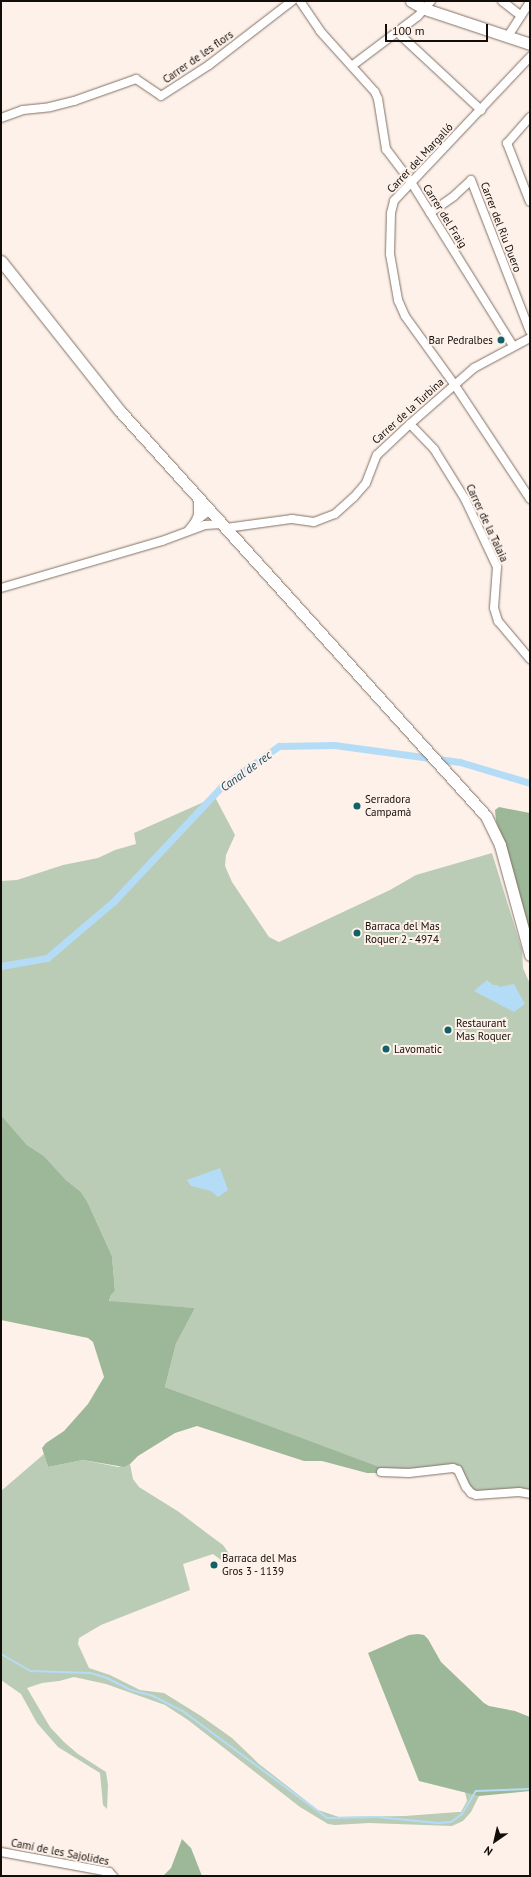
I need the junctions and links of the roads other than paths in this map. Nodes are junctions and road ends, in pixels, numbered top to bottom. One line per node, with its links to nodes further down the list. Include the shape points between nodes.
1 (300, 1): 12 (street, Carrer del Fraig, via 320,31)
2 (410, 1): 6 (street)
3 (502, 1): 7 (street)
4 (289, 2): 15 (street, Carrer de les flors, via 209,65 161,96 136,79 74,101 23,110)
5 (530, 2): 7 (street)
6 (428, 5): 8 (street); 9 (street)
7 (521, 16): 9 (street)
8 (398, 32): 12 (street); 13 (street)
9 (508, 36): 10 (street)
10 (530, 44)
11 (530, 57): 13 (street, Carrer del Margalló)
12 (352, 65): 16 (street, Carrer del Fraig, via 375,92 386,149)
13 (481, 110): 16 (street, Carrer del Margalló)
14 (530, 117): 17 (street, via 507,143)
15 (1, 118)
16 (411, 182): 18 (street, Carrer del Fraig); 23 (street, Carrer del Margalló, via 394,202 390,213 390,254 394,285 405,316)
17 (530, 202)
18 (430, 213): 20 (street, Carrer del Riu Duero, via 471,180); 22 (street, Carrer del Fraig)
19 (1, 261): 25 (street, via 100,388)
20 (530, 331)
21 (530, 338): 22 (street, Carrer de la Turbina)
22 (513, 346): 23 (street, Carrer de la Turbina, via 474,368)
23 (454, 384): 24 (street, Carrer de la Turbina); 26 (street, Carrer del Margalló)
24 (410, 424): 30 (street, Carrer de la Turbina, via 377,455 366,483 354,497 326,519 314,522 292,520); 33 (street, Carrer de la Talaia, via 434,449 465,499 498,567 494,608 498,621)
25 (198, 498): 27 (street); 28 (street, via 198,515)
26 (530, 499)
27 (210, 510): 28 (street); 29 (street, via 210,518); 30 (street)
28 (195, 522): 31 (street)
29 (205, 525): 30 (street, Carrer de la Turbina); 31 (street, Carrer de la Turbina)
30 (224, 526): 34 (street, via 486,816 494,829 505,861)
31 (188, 531): 32 (street, Carrer de la Turbina)
32 (1, 588)
33 (529, 657)
34 (530, 955)
35 (381, 1472): 36 (street, via 409,1473 453,1468 458,1470 471,1493 476,1495 518,1492)
36 (530, 1494)
37 (1, 1852): 38 (street, Camí de les Sajolides, via 109,1872)
38 (113, 1876)

